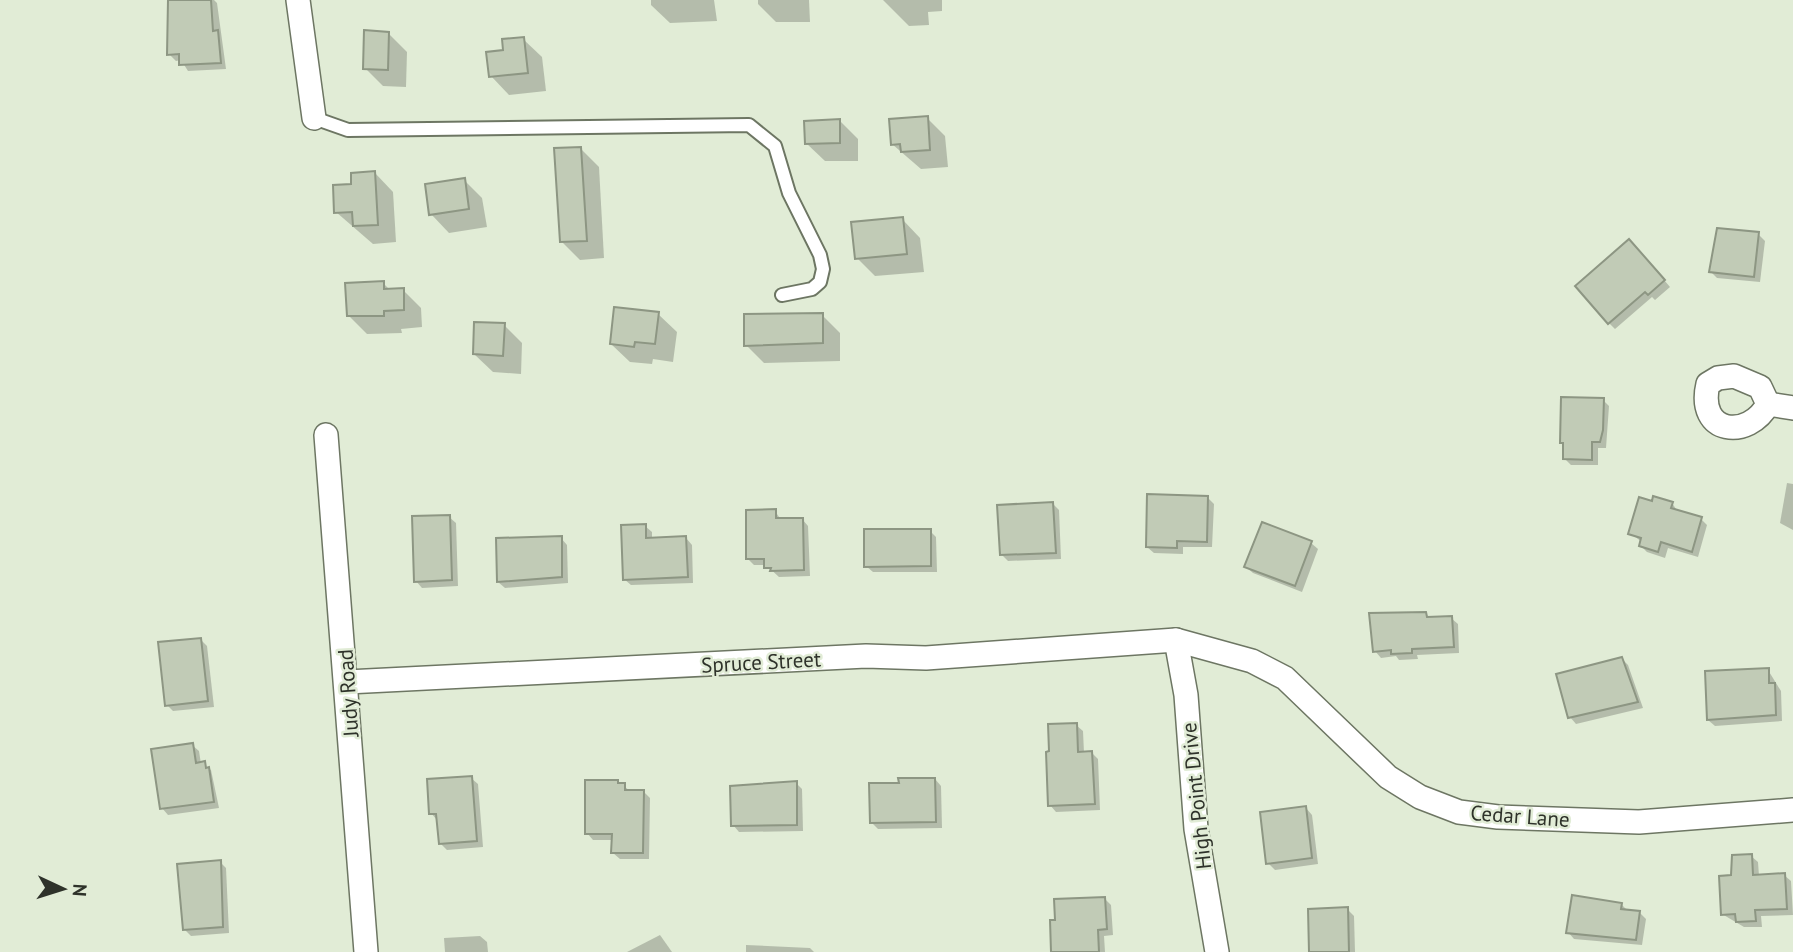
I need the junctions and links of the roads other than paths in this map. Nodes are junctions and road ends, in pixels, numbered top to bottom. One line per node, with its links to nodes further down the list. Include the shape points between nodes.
1 (298, 0): 2 (street)
2 (314, 118): 3 (lane, via 348,130 749,125 775,146 789,193 823,269 820,282 812,289)
3 (782, 295)
4 (1768, 404): 5 (street)
5 (1793, 408)
6 (326, 435): 8 (street, Judy Road)
7 (1175, 640): 8 (street, Spruce Street, via 926,658 866,656); 9 (street, Cedar Lane, via 1252,661 1285,678 1388,777 1420,797 1459,811 1498,817 1639,822); 11 (street, High Point Drive, via 1186,695 1196,829)
8 (347, 682): 10 (street, Judy Road)
9 (1793, 810)
10 (366, 952)
11 (1217, 952)

